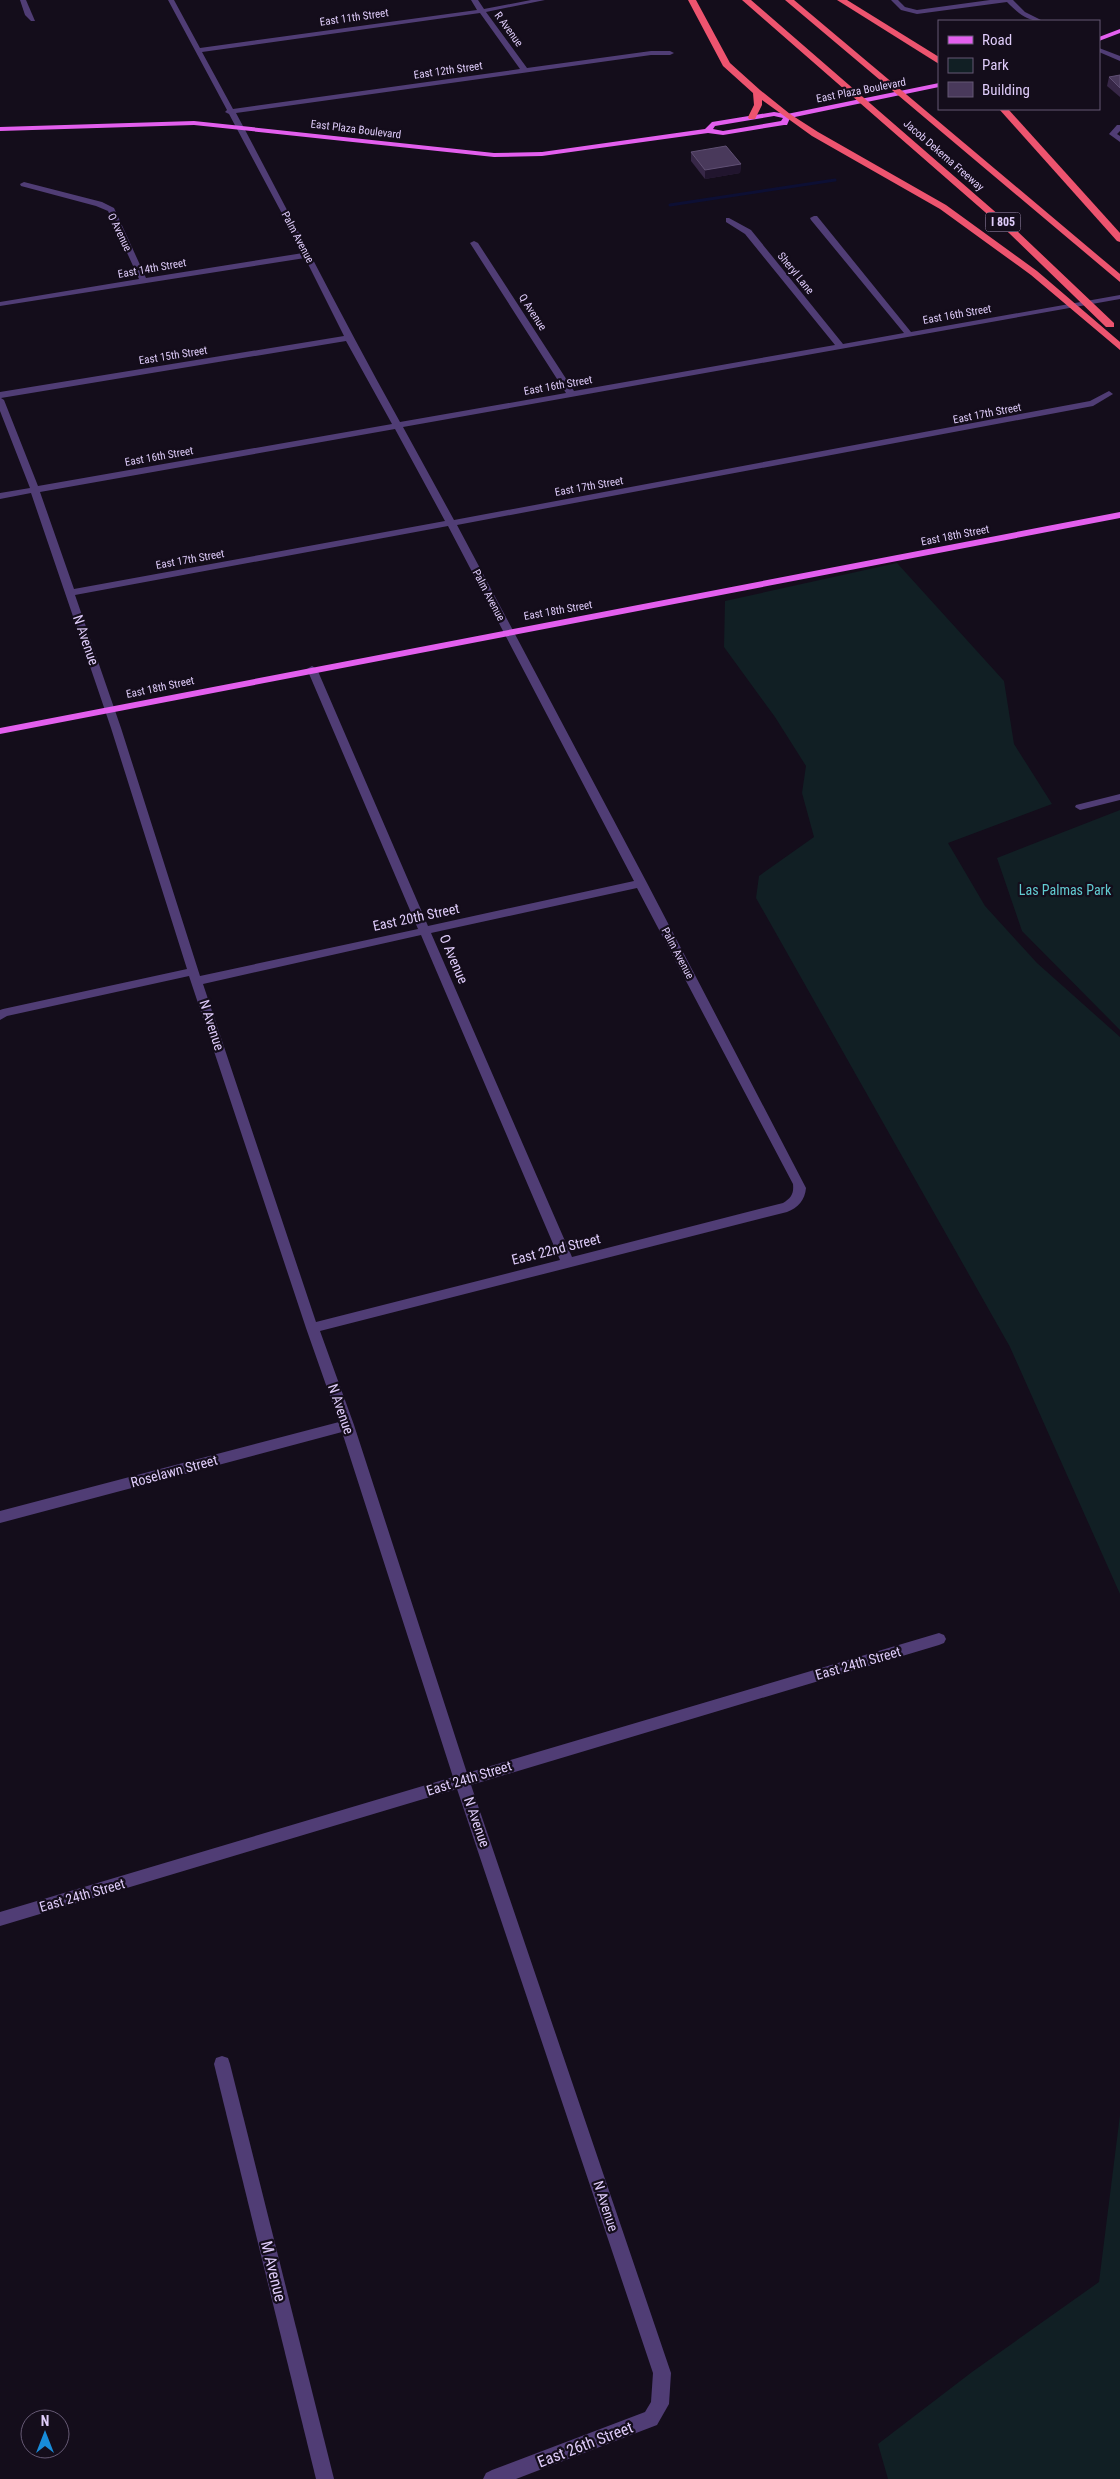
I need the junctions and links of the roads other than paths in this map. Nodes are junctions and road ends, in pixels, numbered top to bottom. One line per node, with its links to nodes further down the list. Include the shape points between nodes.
1 (23, 0): 12 (street)
2 (171, 0): 16 (street, Palm Avenue)
3 (474, 0): 11 (street, R Avenue)
4 (542, 0): 11 (street, East 11th Street)
5 (692, 0): 25 (highway, via 726,64)
6 (746, 0): 46 (highway, Jacob Dekema Freeway / I 805, via 1012,231)
7 (789, 0): 41 (highway, Jacob Dekema Freeway / I 805)
8 (841, 0): 19 (highway)
9 (894, 0): 10 (street, via 908,12)
10 (1007, 0): 13 (street)
11 (482, 11): 16 (street, East 11th Street); 23 (street, R Avenue)
12 (33, 20)
13 (1037, 20)
14 (1120, 31): 15 (main road)
15 (1100, 39)
16 (199, 50): 27 (street, Palm Avenue)
17 (1100, 50): 21 (street)
18 (670, 53): 23 (street, East 12th Street)
19 (930, 54): 20 (highway); 22 (highway)
20 (938, 57)
21 (1120, 59)
22 (938, 60)
23 (525, 70): 27 (street, East 12th Street)
24 (938, 85): 28 (main road, East Plaza Boulevard)
25 (757, 92): 28 (highway); 29 (highway, via 758,105)
26 (1005, 110): 38 (highway)
27 (230, 112): 30 (street, Palm Avenue)
28 (788, 116): 29 (main road, East Plaza Boulevard); 33 (main road, East Plaza Boulevard, via 784,123 765,128 723,133); 49 (highway, via 943,207 1034,273)
29 (752, 117): 33 (main road, East Plaza Boulevard, via 712,124)
30 (238, 126): 32 (main road, East Plaza Boulevard, via 175,123); 33 (main road, East Plaza Boulevard, via 494,155 542,154); 40 (street, Palm Avenue)
31 (1120, 127): 34 (street, via 1113,134)
32 (0, 129)
33 (708, 131)
34 (1120, 140)
35 (24, 184): 42 (street, O Avenue, via 111,210)
36 (814, 218): 45 (street)
37 (728, 220): 48 (street, Sheryl Lane, via 748,232)
38 (1120, 239)
39 (474, 243): 50 (street, Q Avenue)
40 (308, 255): 42 (street, East 14th Street); 47 (street, Palm Avenue)
41 (1120, 279)
42 (144, 282): 44 (street, East 14th Street)
43 (1120, 297): 45 (street, East 16th Street)
44 (0, 304)
45 (909, 334): 48 (street, East 16th Street)
46 (1120, 335)
47 (349, 338): 52 (street, East 15th Street); 54 (street, Palm Avenue)
48 (840, 346): 50 (street, East 16th Street)
49 (1120, 347)
50 (571, 393): 54 (street, East 16th Street)
51 (1109, 394): 58 (street, East 17th Street, via 1093,403 971,427)
52 (0, 395)
53 (0, 400): 55 (street, N Avenue)
54 (399, 426): 55 (street, East 16th Street); 58 (street, Palm Avenue)
55 (35, 490): 56 (street, East 16th Street); 59 (street, N Avenue)
56 (0, 496)
57 (1120, 515): 60 (main road, East 18th Street)
58 (451, 523): 59 (street, East 17th Street); 60 (street, Palm Avenue)
59 (70, 593): 62 (street, N Avenue)
60 (509, 632): 61 (main road, East 18th Street); 66 (street, Palm Avenue)
61 (312, 669): 62 (main road, East 18th Street); 67 (street, O Avenue)
62 (110, 710): 63 (main road, East 18th Street); 68 (street, N Avenue)
63 (0, 730)
64 (1120, 797): 65 (street)
65 (1080, 807)
66 (642, 884): 67 (street, East 20th Street); 70 (street, Palm Avenue, via 799,1184)
67 (425, 931): 68 (street, East 20th Street); 71 (street, O Avenue)
68 (195, 976): 69 (street, East 20th Street); 72 (street, N Avenue)
69 (0, 1016)
70 (800, 1192): 71 (street, East 22nd Street, via 797,1201 787,1207)
71 (567, 1261): 72 (street, East 22nd Street)
72 (312, 1328): 73 (street, N Avenue)
73 (347, 1425): 74 (street, Roselawn Street); 76 (street, N Avenue)
74 (0, 1517)
75 (939, 1639): 76 (street, East 24th Street)
76 (462, 1780): 77 (street, East 24th Street); 79 (street, N Avenue, via 662,2373 660,2404)
77 (0, 1918)
78 (222, 2064): 80 (street, M Avenue)
79 (651, 2419): 81 (street, East 26th Street)
80 (325, 2479)
81 (492, 2479)

